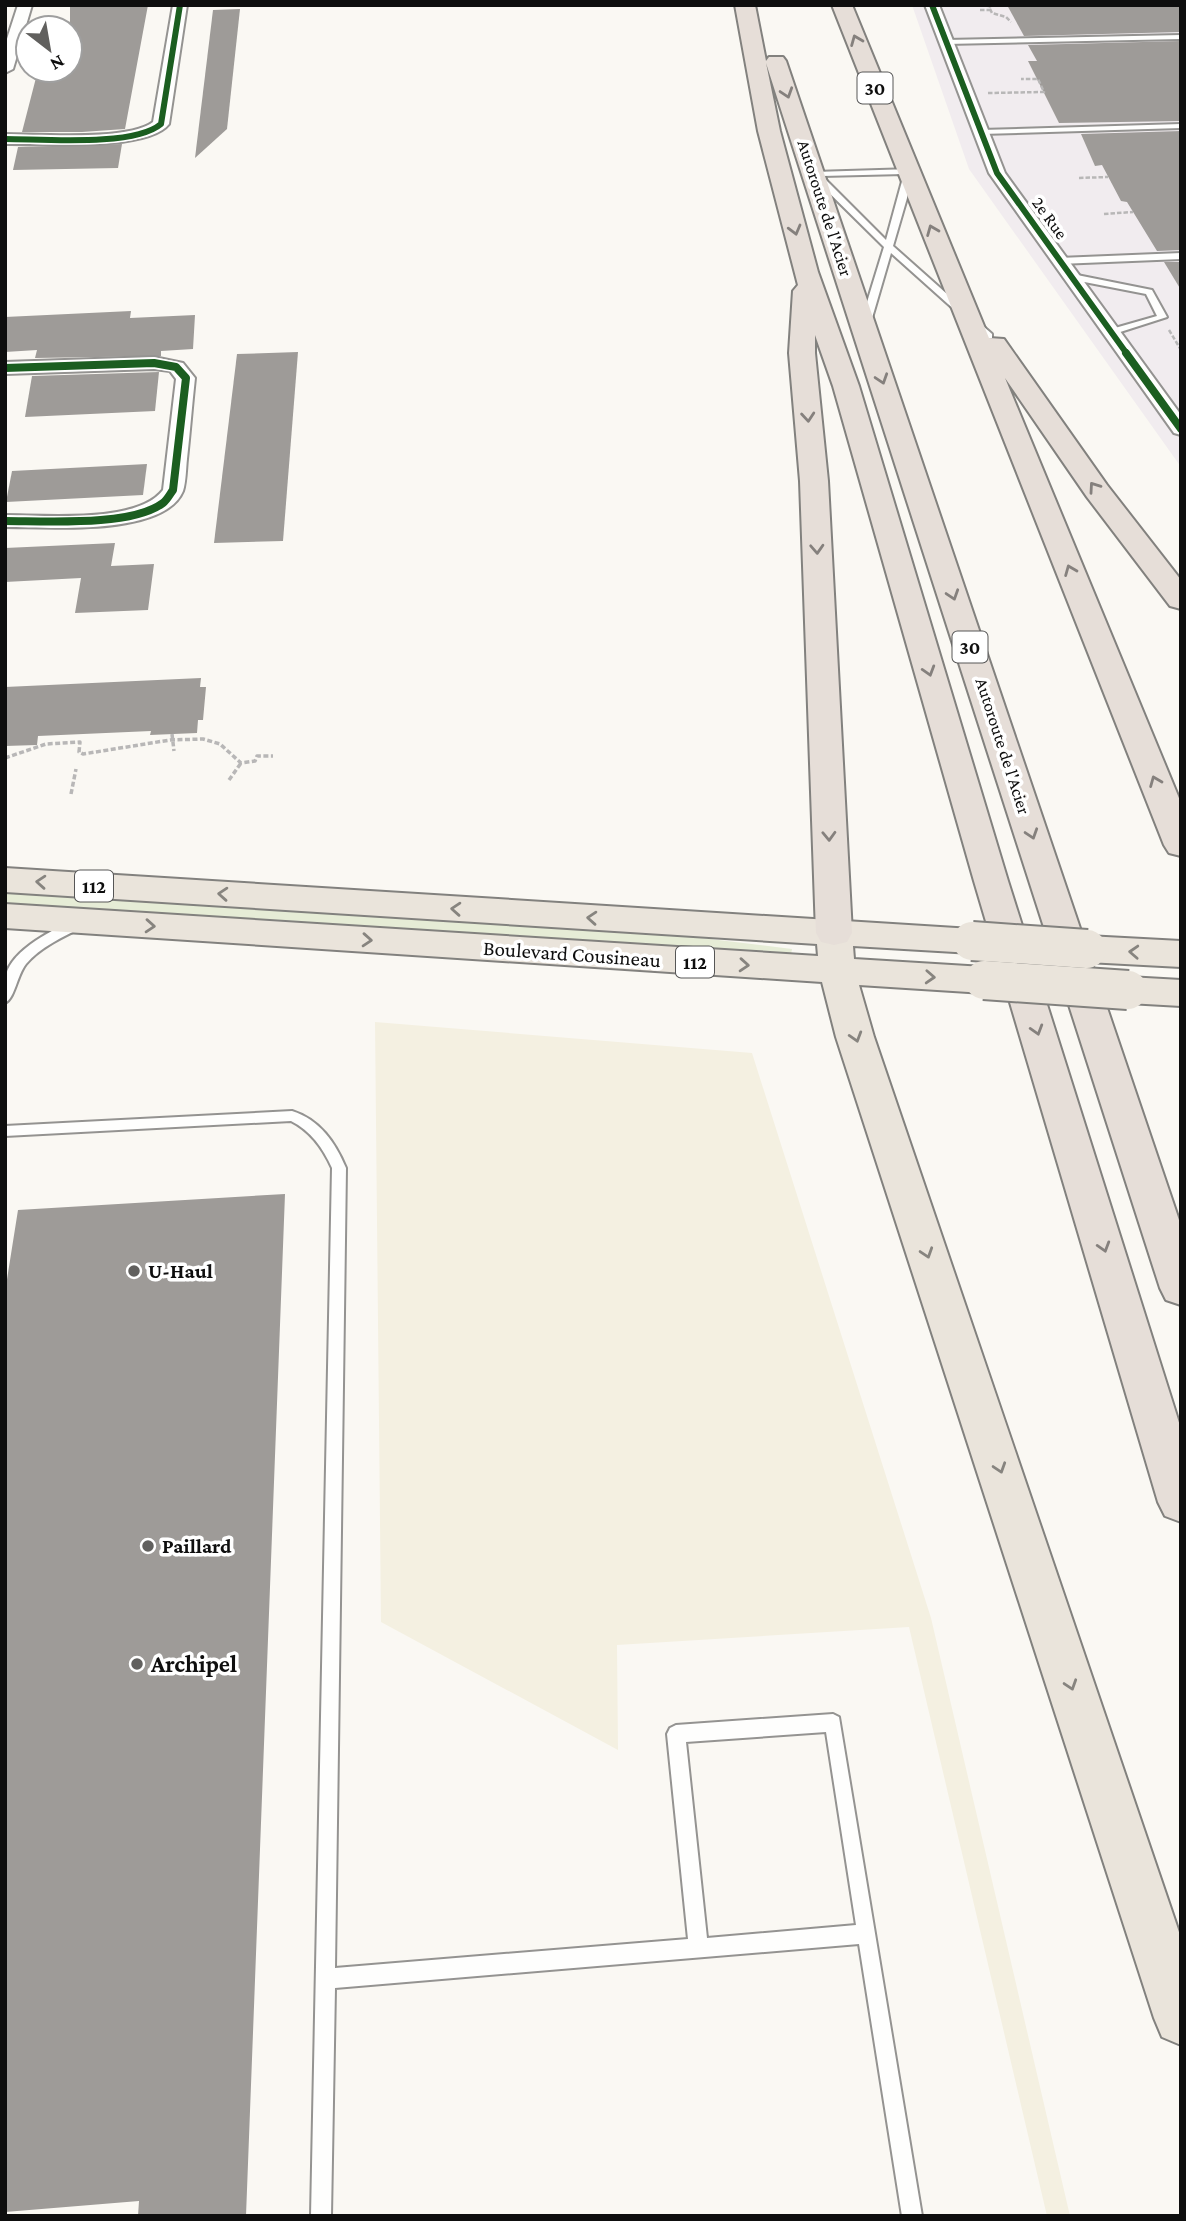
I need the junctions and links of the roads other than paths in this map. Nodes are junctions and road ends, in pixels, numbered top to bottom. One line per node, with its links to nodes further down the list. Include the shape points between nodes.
1 (25, 5): 9 (street)
2 (180, 5): 12 (street, via 161,124 156,129 118,138)
3 (746, 5): 18 (highway, one-way to 18, via 769,131)
4 (758, 5): 14 (highway, Autoroute de l'Acier / 30, one-way to 14)
5 (842, 5): 13 (highway, 30, one-way to 5)
6 (932, 5): 8 (street, 2e Rue)
7 (1180, 37): 8 (lane)
8 (946, 42): 11 (street, 2e Rue)
9 (5, 68)
10 (1181, 126): 11 (lane)
11 (981, 132): 17 (street, 2e Rue, via 996,173)
12 (5, 139)
13 (909, 171): 14 (lane); 15 (lane); 20 (highway, 30, one-way to 13)
14 (814, 174): 15 (lane); 22 (highway, Autoroute de l'Acier / 30)
15 (888, 246): 21 (lane); 22 (lane)
16 (1181, 256): 17 (lane)
17 (1059, 261): 19 (street, 2e Rue)
18 (806, 272): 33 (highway, one-way to 33, via 802,353 814,481); 39 (highway, one-way to 39, via 846,386 979,842)
19 (1072, 277): 23 (street, 2e Rue); 23 (lane, via 1149,292 1162,317)
20 (955, 288): 21 (highway, 30); 24 (highway)
21 (967, 317): 24 (lane); 29 (highway, 30, one-way to 21)
22 (864, 327): 38 (highway, Autoroute de l'Acier / 30, one-way to 38)
23 (1111, 332): 26 (street, 2e Rue)
24 (989, 336): 28 (highway, one-way to 24, via 1097,491)
25 (5, 368): 27 (street, via 154,363 180,370 186,382 173,490 162,505 130,517)
26 (1181, 429)
27 (5, 521)
28 (1181, 600)
29 (1181, 845)
30 (5, 880): 33 (main road, Boulevard Cousineau / 112, one-way to 30)
31 (5, 916): 32 (main road, Boulevard Cousineau / 112)
32 (82, 921): 33 (main road, Boulevard Cousineau / 112, one-way to 33); 36 (lane, via 20,959)
33 (836, 952): 34 (main road, Boulevard Cousineau / 112, one-way to 33, bridge, via 972,941); 35 (main road, Boulevard Cousineau / 112, one-way to 35, bridge, via 984,980); 43 (main road, one-way to 43, via 855,1037)
34 (1181, 954)
35 (1181, 993)
36 (5, 998)
37 (5, 1131): 42 (lane, via 292,1116 314,1130 339,1168)
38 (1181, 1288)
39 (1181, 1502)
40 (867, 1934): 41 (lane); 41 (lane, via 833,1723 676,1734); 45 (lane)
41 (698, 1948): 42 (lane)
42 (325, 1979): 44 (lane)
43 (1181, 2018)
44 (321, 2216)
45 (912, 2216)

